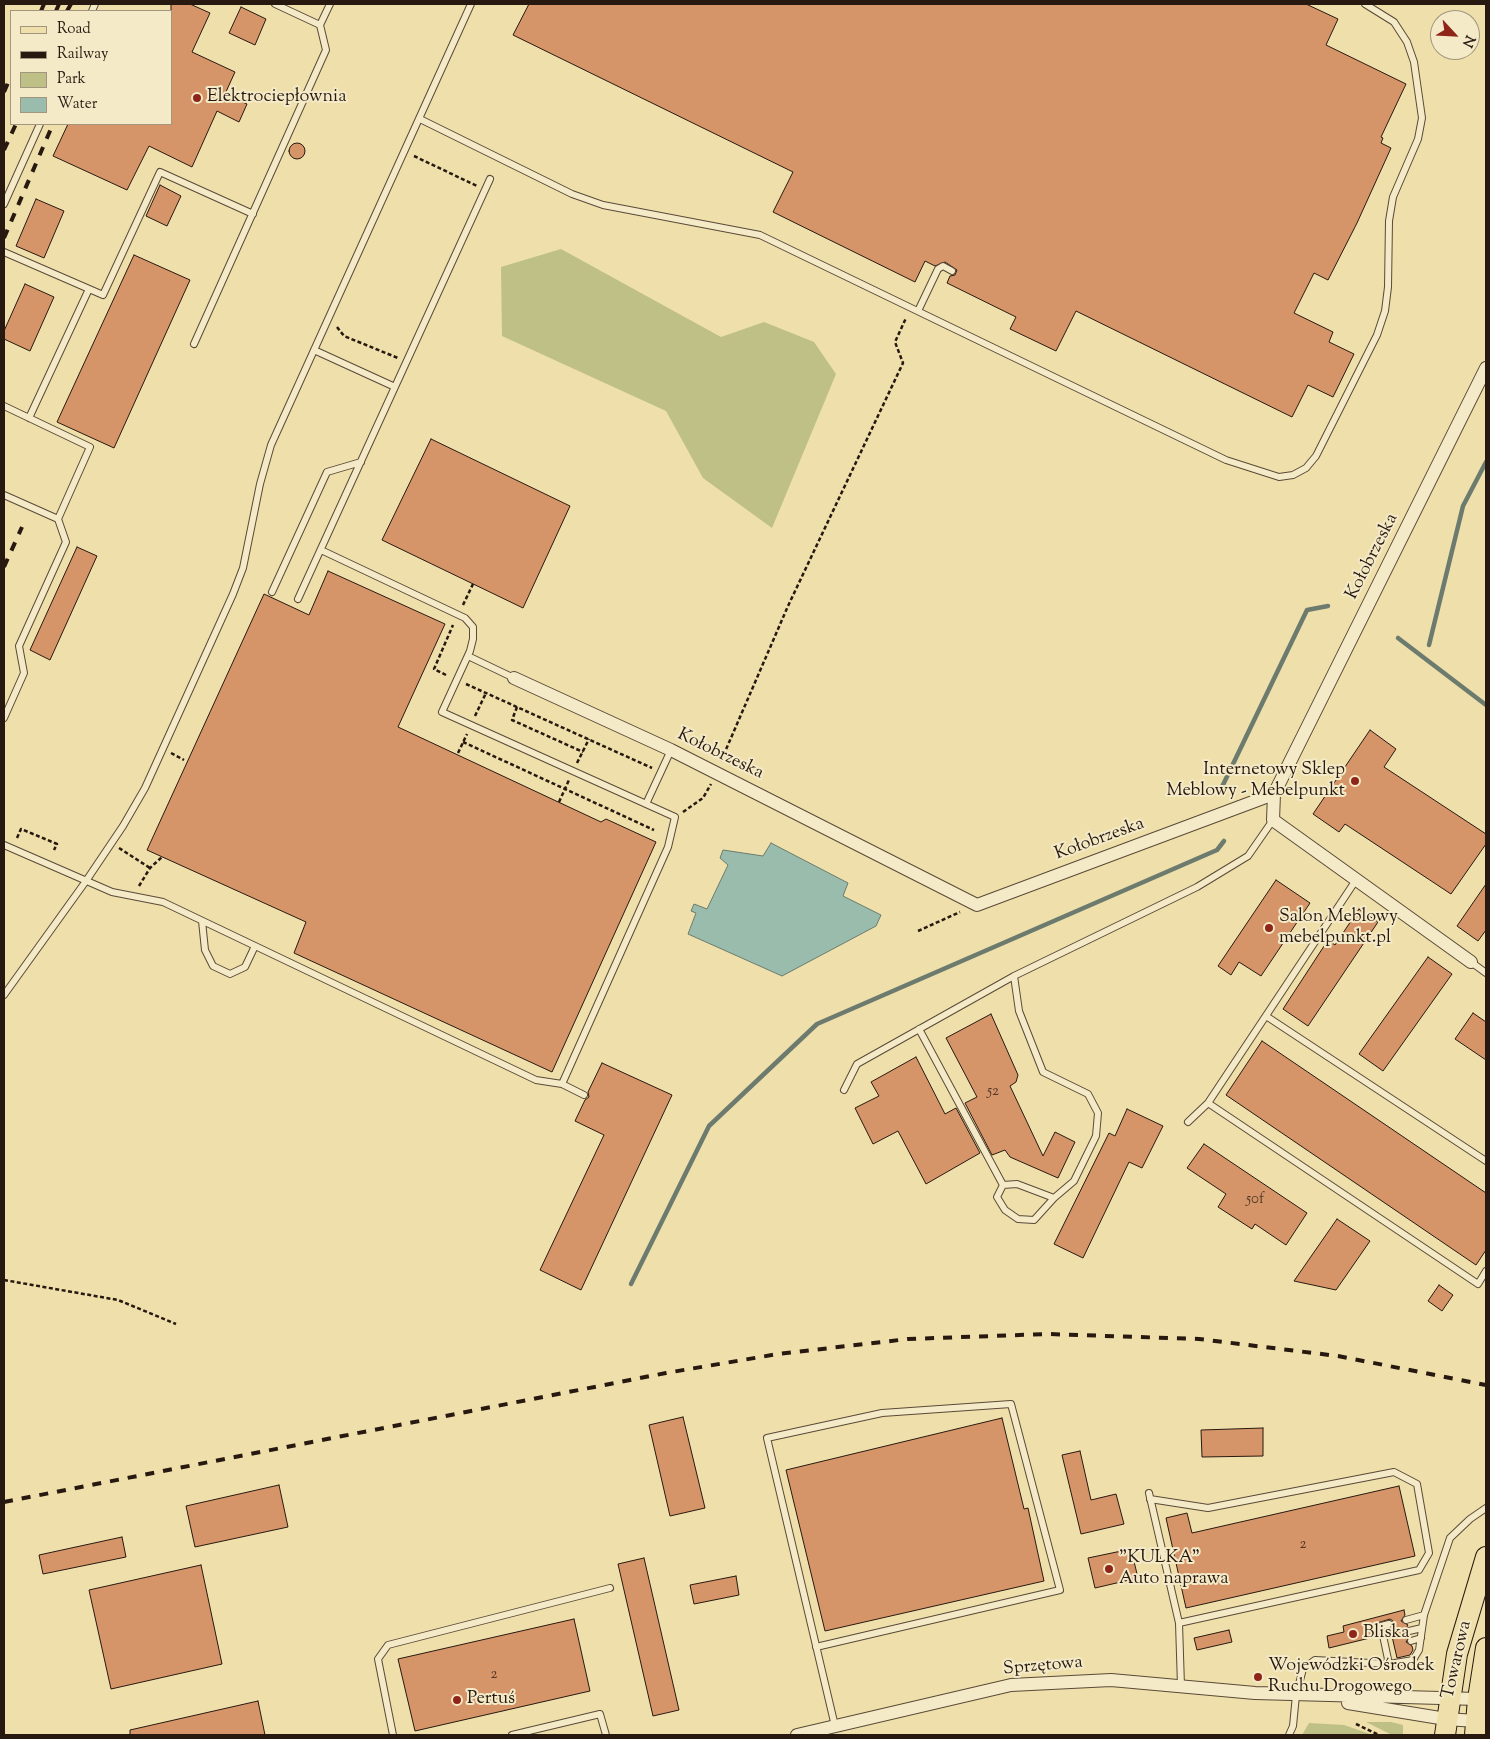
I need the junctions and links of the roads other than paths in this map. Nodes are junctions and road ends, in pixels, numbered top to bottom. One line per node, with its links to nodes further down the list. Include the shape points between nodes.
1 (275, 4): 5 (lane)
2 (330, 4): 5 (lane)
3 (471, 4): 6 (lane)
4 (1365, 4): 14 (lane, via 1394,22 1407,42 1414,62 1422,118 1418,138 1393,197 1385,311 1377,335 1316,456 1306,468 1293,475 1279,477 1226,460)
5 (320, 25): 10 (lane, via 326,50)
6 (420, 119): 14 (lane, via 572,194 603,205 760,235); 16 (lane)
7 (40, 125): 9 (lane)
8 (490, 179): 18 (lane)
9 (4, 204)
10 (253, 214): 13 (lane, via 160,172 103,295); 15 (lane)
11 (4, 252): 13 (lane)
12 (952, 271): 14 (lane, via 943,266 938,269)
13 (89, 289): 20 (lane)
14 (918, 311)
15 (194, 344)
16 (314, 350): 18 (lane); 36 (lane, via 267,457 243,568 233,594 145,788)
17 (1486, 368): 31 (street, Kołobrzeska)
18 (395, 387): 21 (lane)
19 (4, 406): 20 (lane)
20 (29, 418): 23 (lane, via 90,447)
21 (361, 462): 24 (lane); 25 (lane, via 326,472)
22 (4, 495): 23 (lane)
23 (58, 519): 29 (lane, via 66,542 19,646 24,674)
24 (320, 550): 26 (lane); 27 (lane, via 465,618 473,627)
25 (272, 592)
26 (298, 599)
27 (468, 656): 28 (lane); 32 (lane, via 442,712)
28 (514, 678): 30 (street, Kołobrzeska)
29 (4, 718)
30 (671, 750): 31 (street, Kołobrzeska, via 977,905); 32 (lane)
31 (1274, 794): 33 (street)
32 (646, 804): 45 (lane, via 675,817 668,847)
33 (1273, 820): 35 (street); 41 (lane, via 1248,856 1197,887)
34 (4, 845): 36 (lane)
35 (1356, 880): 39 (street); 43 (lane)
36 (86, 881): 37 (lane, via 112,892 163,902); 42 (lane)
37 (202, 921): 38 (lane); 38 (lane, via 205,950 213,966 230,974 245,968)
38 (255, 946): 45 (lane, via 536,1080)
39 (1471, 962): 40 (lane)
40 (1486, 973)
41 (1014, 976): 44 (lane); 52 (lane, via 1019,1011 1042,1072 1088,1094 1098,1113 1096,1136 1074,1181)
42 (4, 995)
43 (1266, 1016): 48 (lane); 50 (lane)
44 (919, 1029): 46 (lane, via 857,1064); 51 (lane)
45 (562, 1084): 47 (lane)
46 (844, 1090)
47 (584, 1095)
48 (1208, 1103): 49 (lane); 53 (lane, via 1478,1284)
49 (1188, 1122)
50 (1486, 1161)
51 (1003, 1184): 52 (lane, via 1017,1184); 52 (lane, via 997,1198 1005,1210 1018,1219 1034,1220)
52 (1054, 1198)
53 (1486, 1271)
54 (1486, 1508): 57 (lane, via 1450,1538)
55 (1486, 1557): 74 (main road, Towarowa, via 1457,1654)
56 (610, 1588): 79 (lane, via 388,1645 378,1660)
57 (1424, 1615): 58 (lane); 61 (lane)
58 (1406, 1620)
59 (1179, 1623): 59 (lane, via 1150,1496 1208,1508 1394,1472 1417,1484 1430,1554 1419,1570); 72 (lane)
60 (1389, 1624): 64 (lane, via 1381,1626)
61 (1422, 1628): 62 (lane); 65 (lane)
62 (1409, 1631)
63 (1392, 1636): 64 (lane)
64 (1383, 1638): 69 (lane)
65 (1421, 1638): 66 (lane); 71 (lane, via 1413,1660)
66 (1411, 1640)
67 (1394, 1646): 69 (lane)
68 (816, 1647): 68 (lane, via 767,1438 882,1413 1011,1404 1060,1590); 76 (lane)
69 (1385, 1648): 71 (lane)
70 (1486, 1648): 75 (main road, Towarowa)
71 (1389, 1664): 73 (lane, via 1314,1660 1303,1669)
72 (1181, 1686): 73 (street, Sprzętowa); 76 (street, Sprzętowa, via 1110,1680 1011,1685)
73 (1296, 1695): 74 (street, Sprzętowa); 77 (street, Sprzętowa); 83 (lane)
74 (1449, 1698): 75 (street, Sprzętowa); 77 (main road, Towarowa)
75 (1482, 1699): 78 (main road, Towarowa)
76 (835, 1726): 82 (street, Sprzętowa)
77 (1445, 1727): 78 (street, Sprzętowa)
78 (1475, 1728)
79 (393, 1735)
80 (512, 1735): 81 (lane, via 600,1714)
81 (606, 1735)
82 (797, 1735)
83 (1290, 1735)

